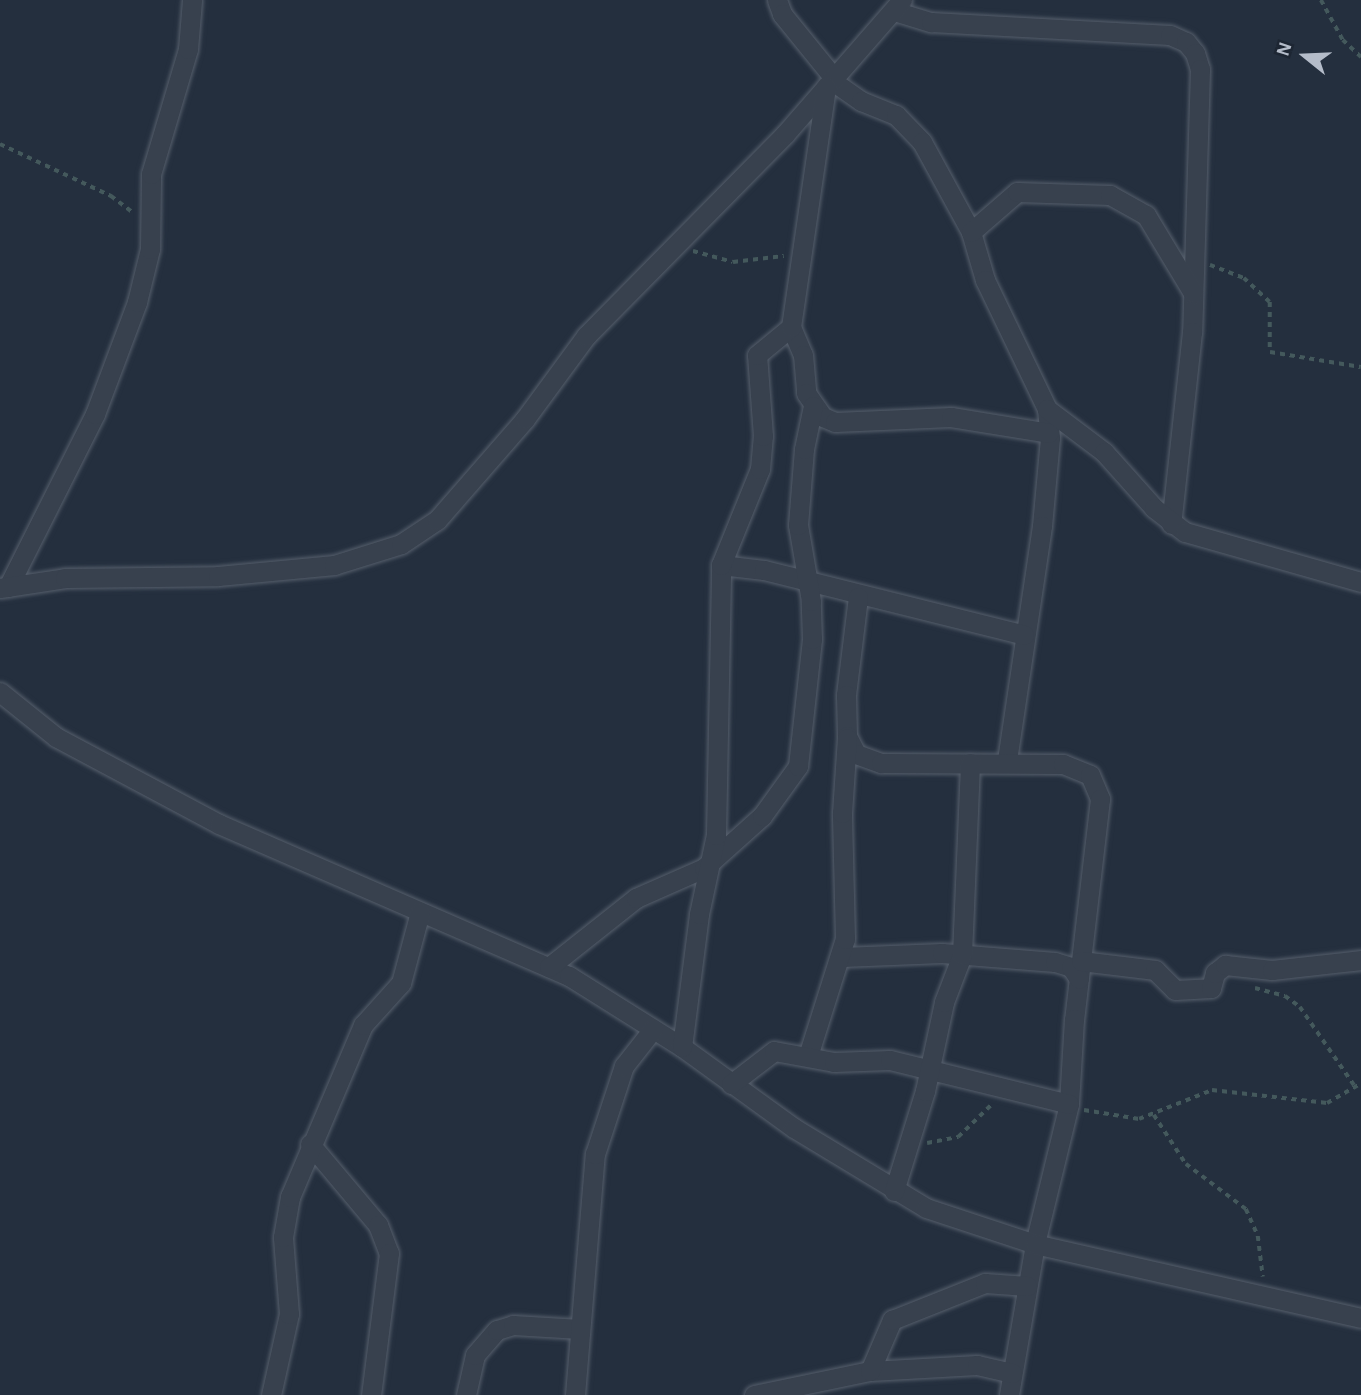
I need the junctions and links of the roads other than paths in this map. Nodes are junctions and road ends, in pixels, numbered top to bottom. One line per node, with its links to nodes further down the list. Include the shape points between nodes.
1 (192, 0): 15 (street, via 188,49 151,174 146,272 110,377 27,555)
2 (777, 0): 4 (street)
3 (898, 6): 4 (street); 6 (street, via 932,22 1170,35 1186,41 1200,69)
4 (830, 82): 5 (street, via 896,115 912,130 937,166); 7 (street); 15 (street, via 586,336 465,491 437,520 401,544 334,565 282,573 65,578)
5 (971, 232): 6 (street, via 1017,192 1110,195 1146,215); 9 (street, via 985,279)
6 (1193, 293): 11 (street)
7 (791, 327): 8 (street, via 803,355 804,384); 12 (street, via 757,355 764,436 760,469)
8 (813, 406): 10 (street, via 835,422 951,417); 13 (street, via 804,449 798,525)
9 (1046, 409): 10 (street); 11 (street, via 1104,452)
10 (1049, 433): 17 (street, via 1042,526)
11 (1171, 524): 14 (street, via 1205,539)
12 (721, 565): 13 (street); 22 (street, via 716,835)
13 (807, 582): 16 (street); 22 (street, via 812,639 798,766 762,816)
14 (1361, 582)
15 (4, 588)
16 (858, 597): 17 (street); 19 (street, via 846,695)
17 (1024, 635): 20 (street)
18 (0, 692): 23 (street, via 56,737 148,787 219,824)
19 (847, 736): 21 (street, via 850,746 866,761); 25 (street, via 842,813 847,919)
20 (1007, 760): 21 (street); 28 (street, via 1075,766 1084,769 1097,785 1100,821)
21 (970, 763): 24 (street)
22 (708, 863): 27 (street, via 688,878 636,898); 30 (street)
23 (419, 912): 27 (street); 35 (street, via 401,983 363,1025)
24 (962, 955): 25 (street); 28 (street, via 1062,963); 32 (street, via 944,1002)
25 (842, 957): 31 (street)
26 (1361, 960): 28 (street, via 1272,970 1225,965 1215,973 1211,988 1175,990 1155,970)
27 (549, 967): 29 (street)
28 (1080, 970): 34 (street)
29 (653, 1029): 30 (street); 40 (street, via 624,1066 595,1154)
30 (682, 1047): 33 (street)
31 (808, 1056): 32 (street, via 847,1063 890,1060); 33 (street, via 774,1051)
32 (930, 1070): 34 (street); 36 (street)
33 (731, 1084): 36 (street)
34 (1069, 1104): 37 (street)
35 (310, 1144): 43 (street, via 283,1237 289,1314); 44 (street, via 378,1225 389,1253)
36 (894, 1191): 37 (street, via 985,1231)
37 (1035, 1244): 38 (street); 39 (street)
38 (1027, 1286): 41 (street, via 985,1283 892,1320); 42 (street)
39 (1361, 1318)
40 (580, 1329): 45 (street, via 513,1325 497,1330 475,1355); 46 (street)
41 (870, 1371): 42 (street, via 977,1365); 47 (street)
42 (1012, 1373): 48 (street)
43 (271, 1395)
44 (371, 1395)
45 (466, 1395)
46 (575, 1395)
47 (754, 1395)
48 (1009, 1395)

